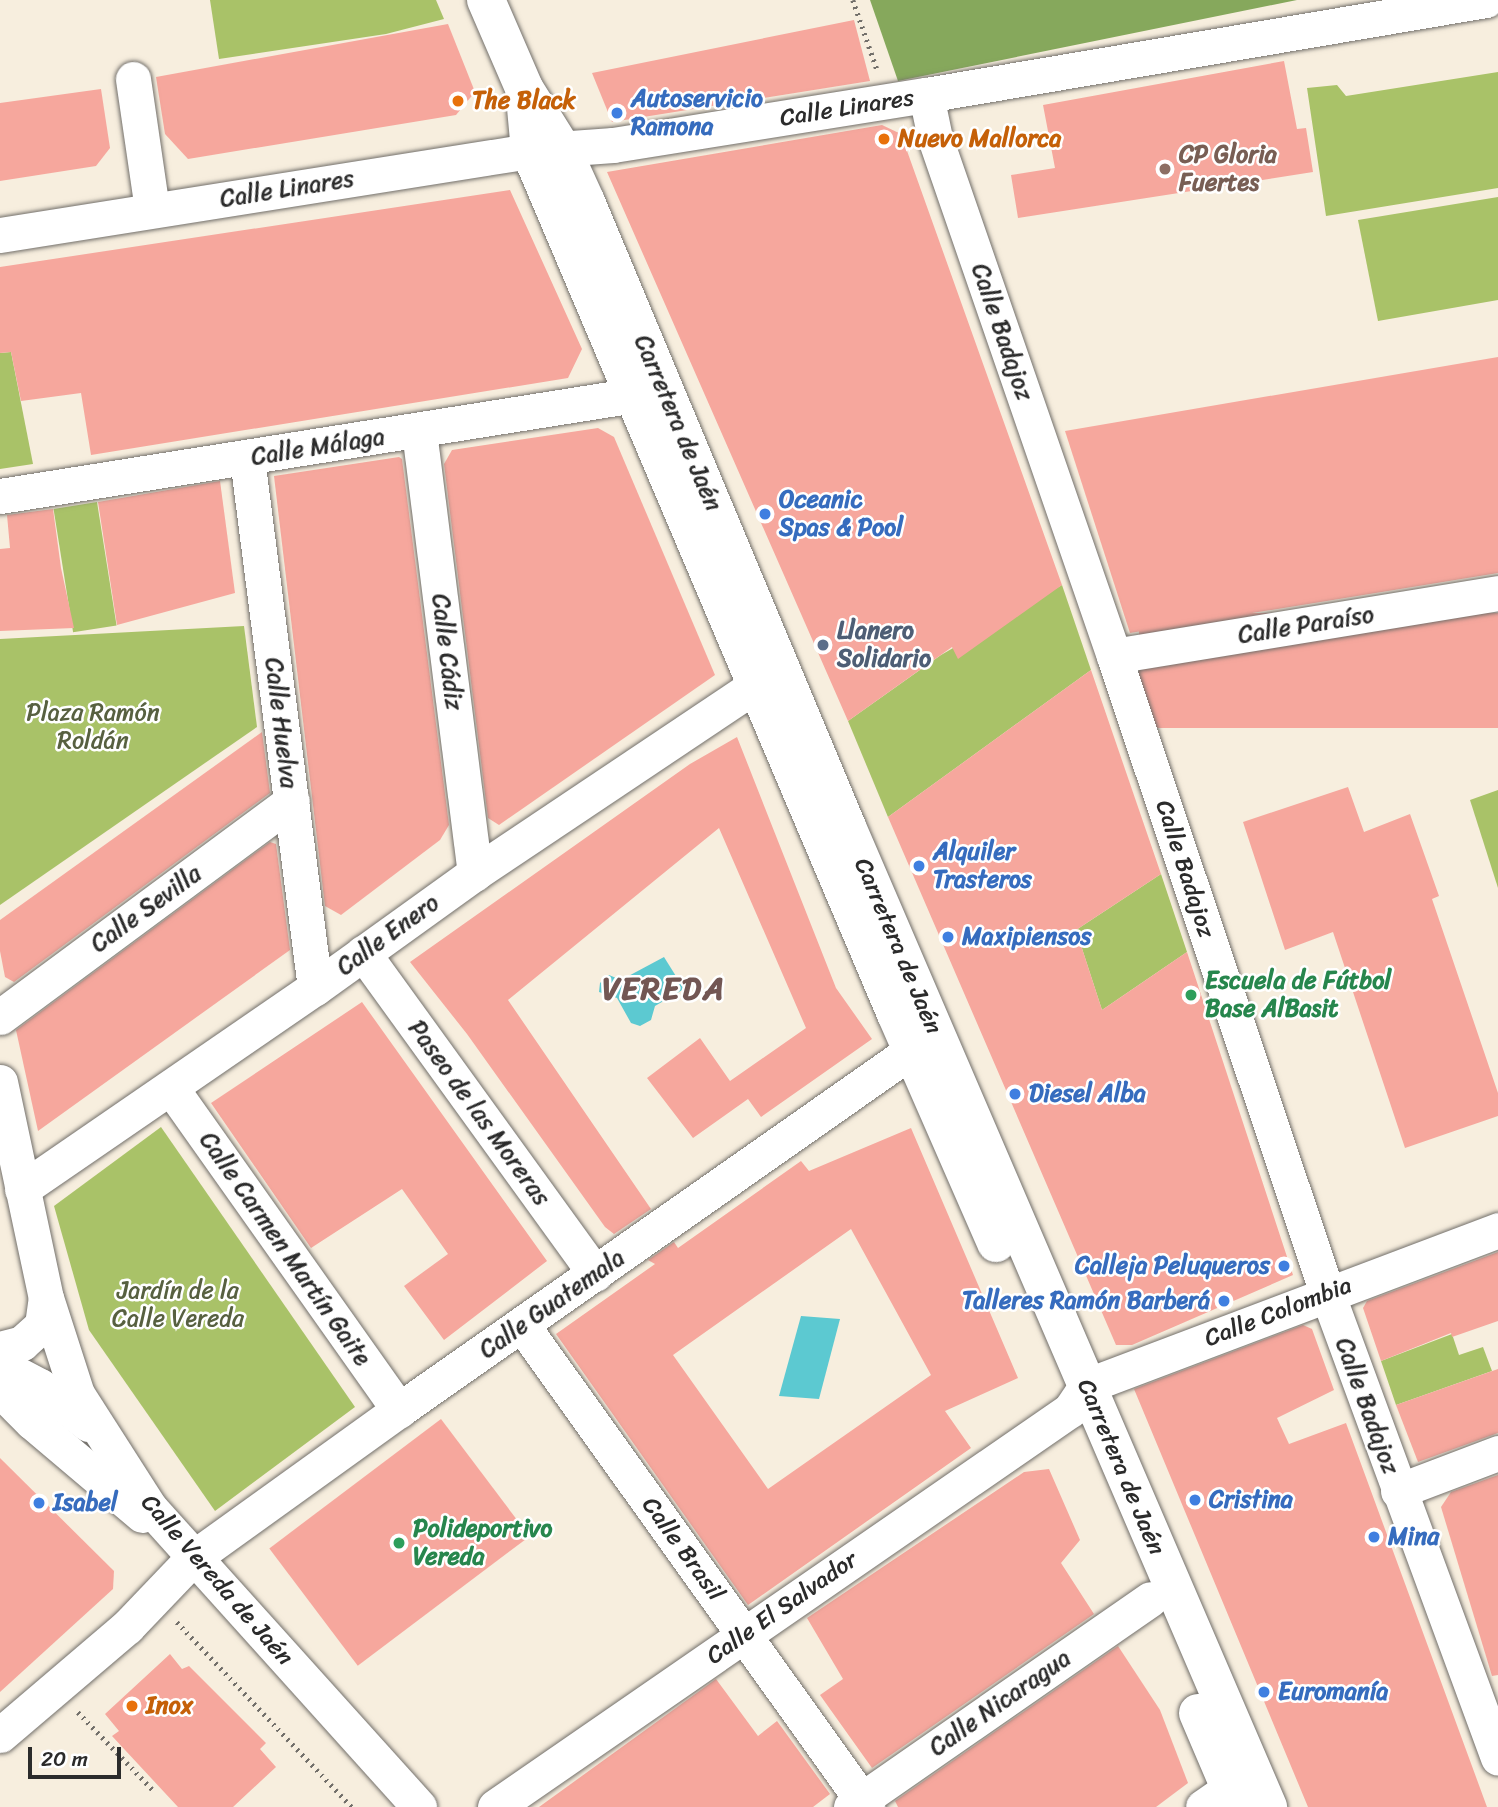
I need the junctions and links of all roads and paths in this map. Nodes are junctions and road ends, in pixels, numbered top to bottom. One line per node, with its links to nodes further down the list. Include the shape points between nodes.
1 (486, 0): 7 (main road, Carretera de Jaén)
2 (853, 0): 6 (path)
3 (1486, 0): 5 (street, Calle Linares)
4 (133, 79): 8 (street)
5 (926, 95): 6 (street, Calle Linares); 15 (street, Calle Badajoz, via 935,138)
6 (888, 101): 7 (street, Calle Linares, via 613,145)
7 (546, 150): 8 (street, Calle Linares); 10 (main road, Carretera de Jaén); 22 (main road, Carretera de Jaén)
8 (152, 210): 9 (street, Calle Linares)
9 (0, 235)
10 (635, 395): 11 (street, Calle Málaga); 16 (main road, Carretera de Jaén)
11 (419, 431): 12 (street, Calle Málaga); 18 (street, Calle Cádiz)
12 (247, 458): 13 (street, Calle Málaga); 17 (street, Calle Huelva)
13 (0, 496)
14 (1498, 593): 15 (street, Calle Paraíso)
15 (1114, 656): 28 (street, Calle Badajoz)
16 (757, 684): 18 (street, Calle Enero); 22 (main road, Carretera de Jaén)
17 (292, 801): 20 (street, Calle Huelva); 21 (street, Calle Sevilla)
18 (475, 873): 19 (street, Calle Enero)
19 (363, 953): 20 (street, Calle Enero); 27 (street, Paseo de las Moreras)
20 (315, 988): 24 (street, Calle Enero)
21 (0, 1017)
22 (924, 1043): 27 (street, Calle Guatemala); 34 (main road, Carretera de Jaén)
23 (0, 1082): 25 (street, Calle Vereda de Jaén)
24 (171, 1088): 25 (street, Calle Enero); 35 (street, Calle Carmen Martín Gaite)
25 (22, 1189): 29 (street, Calle Vereda de Jaén)
26 (1498, 1230): 28 (street, Calle Colombia)
27 (595, 1274): 30 (street, Calle Guatemala)
28 (1327, 1293): 34 (street, Calle Colombia); 38 (street, Calle Badajoz)
29 (46, 1298): 31 (street, via 42,1325 22,1343); 36 (street, Calle Vereda de Jaén, via 77,1394)
30 (522, 1325): 35 (street, Calle Guatemala); 42 (street, Calle Brasil)
31 (0, 1349)
32 (0, 1365): 36 (street, via 40,1386)
33 (0, 1390): 39 (street)
34 (1078, 1398): 41 (main road, Carretera de Jaén); 42 (street, Calle El Salvador); 48 (main road, Carretera de Jaén)
35 (399, 1410): 39 (street, Calle Guatemala)
36 (104, 1437): 39 (street, Calle Vereda de Jaén, via 150,1508)
37 (1498, 1452): 38 (street)
38 (1398, 1491): 43 (street, Calle Badajoz)
39 (193, 1558): 40 (street, Calle Guatemala); 51 (street, Calle Vereda de Jaén)
40 (156, 1598): 44 (street, Calle Guatemala); 50 (path)
41 (1150, 1599): 48 (main road, Carretera de Jaén); 49 (street, Calle Nicaragua)
42 (744, 1634): 49 (street, Calle Brasil); 52 (street, Calle El Salvador)
43 (1485, 1680): 46 (street, Calle Badajoz)
44 (55, 1688): 45 (street, Calle Guatemala); 47 (path)
45 (0, 1735)
46 (1498, 1758)
47 (155, 1792)
48 (1231, 1794): 53 (main road, Carretera de Jaén)
49 (860, 1804)
50 (352, 1807)
51 (419, 1807)
52 (495, 1807)
53 (1268, 1807)

